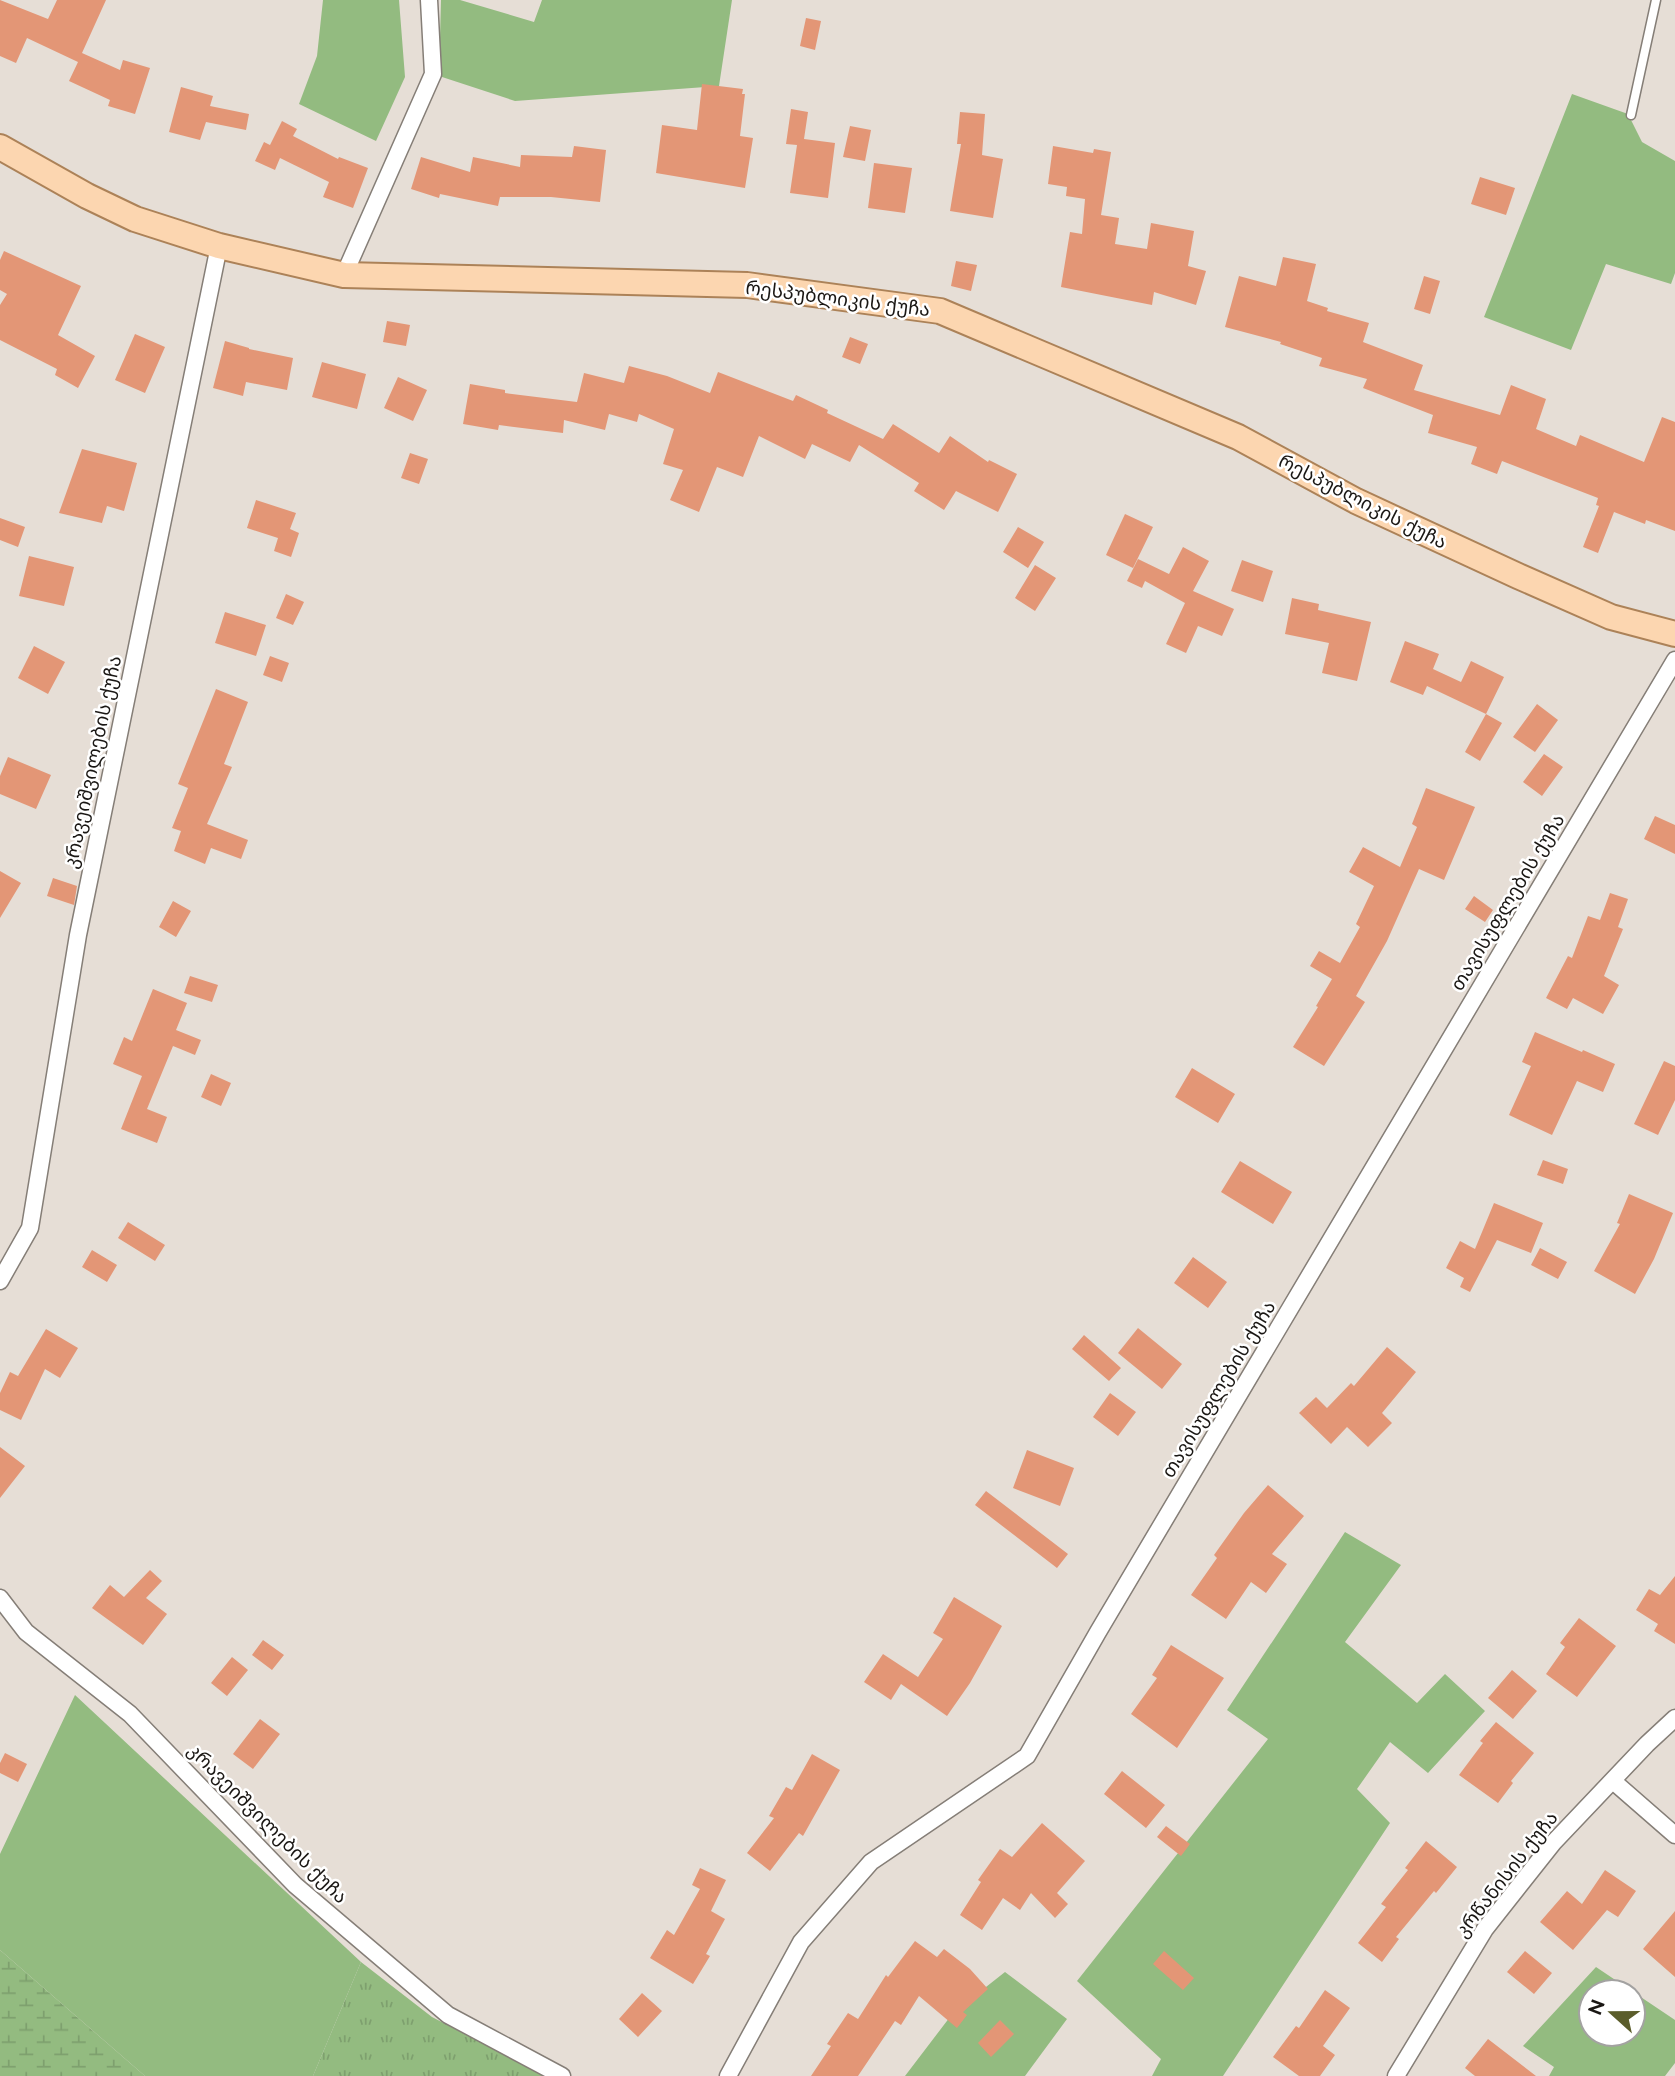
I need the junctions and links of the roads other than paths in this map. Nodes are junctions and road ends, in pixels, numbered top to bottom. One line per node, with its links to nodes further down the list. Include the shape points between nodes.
1 (429, 0): 6 (street, via 433,74)
2 (1656, 0): 3 (lane)
3 (1631, 114)
4 (0, 147): 5 (main road, რესპუბლიკის ქუჩა, via 135,219)
5 (219, 246): 6 (main road, რესპუბლიკის ქუჩა); 9 (street, კრავეიშვილების ქუჩა, via 78,935 30,1228)
6 (344, 275): 7 (main road, რესპუბლიკის ქუჩა, via 747,285 940,311 1238,437 1356,501 1611,617)
7 (1675, 634)
8 (1675, 660): 15 (street, თავისუფლების ქუჩა, via 1027,1756 871,1862 801,1942)
9 (0, 1281)
10 (0, 1598): 14 (street, კრავეიშვილების ქუჩა, via 26,1632 130,1714 295,1885 377,1955 448,2015)
11 (1675, 1718): 12 (street, კრწანისის ქუჩა)
12 (1613, 1781): 13 (street); 16 (street, კრწანისის ქუჩა, via 1553,1843 1485,1929)
13 (1675, 1835)
14 (562, 2076)
15 (728, 2076)
16 (1396, 2076)

